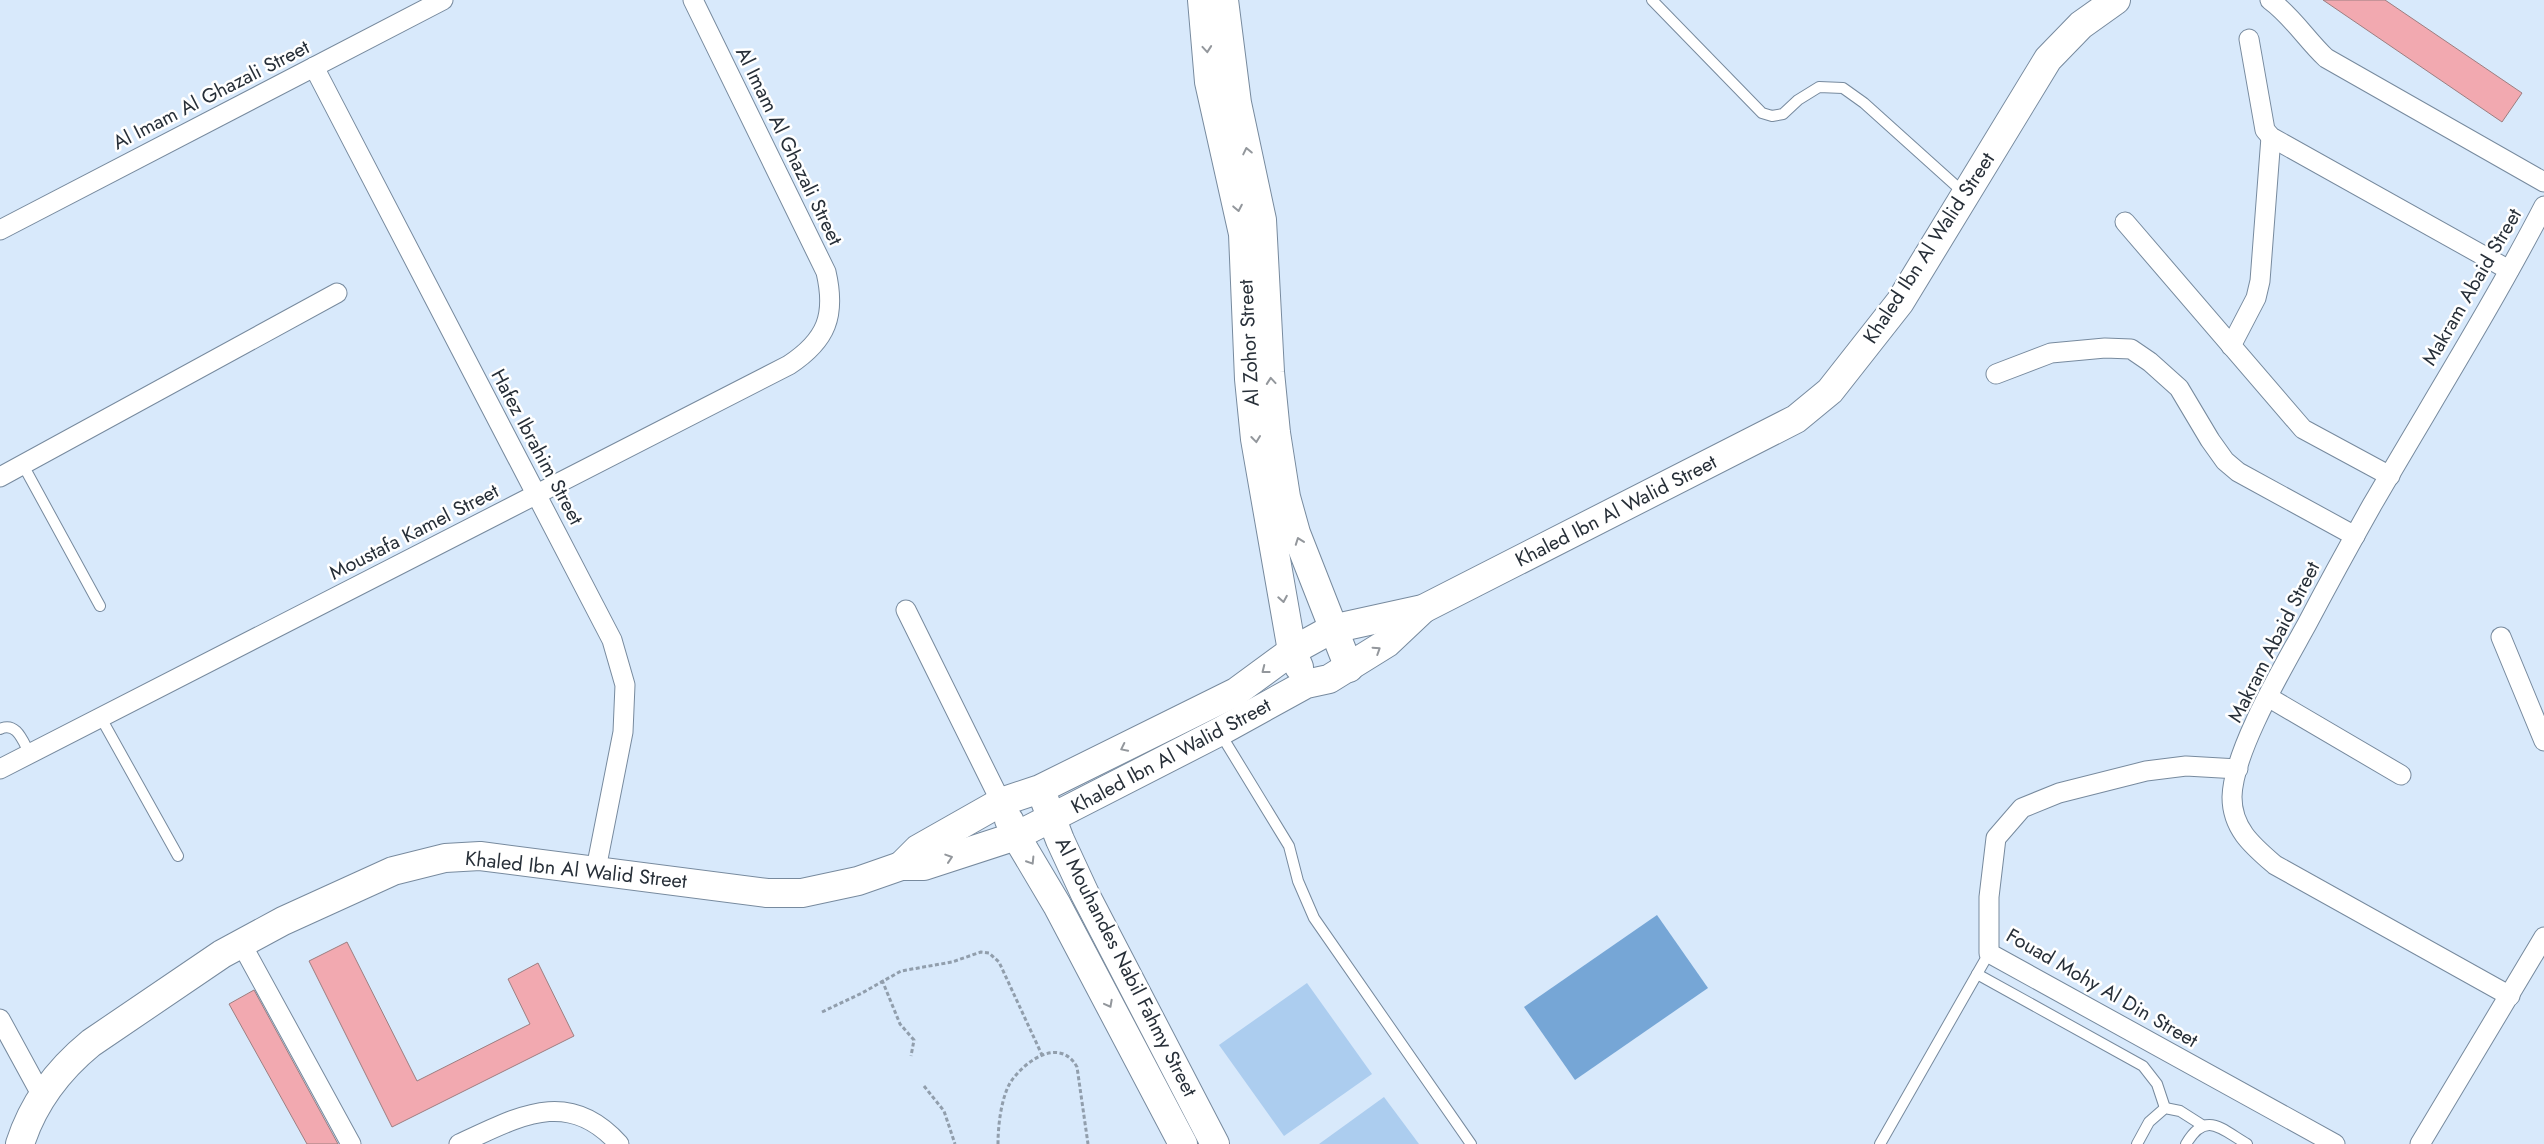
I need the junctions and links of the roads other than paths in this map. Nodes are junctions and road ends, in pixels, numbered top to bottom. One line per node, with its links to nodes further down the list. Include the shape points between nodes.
1 (444, 0): 10 (street, Al Imam Al Ghazali Street)
2 (693, 0): 19 (street, Al Imam Al Ghazali Street, via 826,272 831,293)
3 (1202, 0): 32 (street, Al Zohor Street, one-way to 32, via 1209,82 1243,234 1255,439)
4 (1224, 0): 30 (street, Al Zohor Street, one-way to 4, via 1296,533 1286,496 1271,381 1262,220 1237,103)
5 (1652, 0): 13 (lane, via 1762,113 1772,116 1783,114 1819,87 1843,88)
6 (2270, 0): 8 (street)
7 (2116, 1): 13 (street, Khaled Ibn Al Walid Street, via 2081,25 2048,59)
8 (2285, 6): 12 (street, via 2305,38 2326,58)
9 (2249, 39): 11 (street, via 2265,130)
10 (314, 67): 16 (street, Al Imam Al Ghazali Street); 25 (street, Hafez Ibrahim Street)
11 (2271, 137): 17 (street); 20 (street, via 2260,281 2256,298)
12 (2544, 182)
13 (1965, 194): 28 (street, Khaled Ibn Al Walid Street, via 1900,302 1830,392 1796,419)
14 (2544, 206): 17 (street, Makram Abaid Street)
15 (2125, 222): 20 (street)
16 (0, 230)
17 (2510, 270): 23 (street, Makram Abaid Street)
18 (337, 292): 22 (street)
19 (829, 315): 25 (street, Moustafa Kamel Street, via 808,353 789,365)
20 (2231, 346): 23 (street, via 2303,429)
21 (1996, 374): 26 (street, via 2050,353 2131,349 2179,388 2210,440 2225,461 2238,472)
22 (23, 465): 24 (street); 27 (lane)
23 (2390, 476): 26 (street, Makram Abaid Street)
24 (0, 478)
25 (536, 495): 36 (street, Moustafa Kamel Street); 50 (street, Hafez Ibrahim Street, via 612,640 625,685 623,732)
26 (2355, 536): 35 (street, Makram Abaid Street)
27 (100, 606)
28 (1423, 609): 30 (street, Khaled Ibn Al Walid Street); 33 (street, Khaled Ibn Al Walid Street, one-way to 28, via 1387,643)
29 (906, 610): 45 (street)
30 (1332, 629): 32 (street, Khaled Ibn Al Walid Street); 33 (street, Al Zohor Street)
31 (2501, 637): 39 (street)
32 (1292, 651): 34 (street, Al Zohor Street); 44 (street, Khaled Ibn Al Walid Street, one-way to 44, via 1236,692)
33 (1348, 668): 34 (street, Khaled Ibn Al Walid Street, via 1329,679)
34 (1306, 684): 38 (street, Khaled Ibn Al Walid Street)
35 (2268, 697): 42 (street, Makram Abaid Street); 43 (street)
36 (101, 718): 40 (street, Moustafa Kamel Street); 48 (lane)
37 (0, 729): 40 (lane, via 7,726 15,729)
38 (1219, 732): 46 (street, Khaled Ibn Al Walid Street); 66 (lane, via 1289,846 1298,881 1314,918)
39 (2544, 741)
40 (30, 754): 41 (street, Moustafa Kamel Street)
41 (0, 769)
42 (2238, 769): 53 (street, Fouad Mohy Al Din Street, via 2186,766 2146,771 2059,793 2022,808 1996,838 1989,896); 55 (street, Makram Abaid Street, via 2232,797 2238,827 2248,842 2275,865)
43 (2402, 774)
44 (1040, 789): 45 (street, Khaled Ibn Al Walid Street); 46 (street, Al Mouhandes Nabil Fahmy Street)
45 (1001, 802): 47 (street, Al Mouhandes Nabil Fahmy Street); 49 (street, Khaled Ibn Al Walid Street, via 918,849)
46 (1053, 817): 47 (street, Khaled Ibn Al Walid Street); 65 (street, Al Mouhandes Nabil Fahmy Street, via 1085,894)
47 (1016, 836): 49 (street, Khaled Ibn Al Walid Street, one-way to 47, via 924,866); 64 (street, Al Mouhandes Nabil Fahmy Street, one-way to 64, via 1044,882)
48 (178, 856)
49 (901, 866): 50 (street, Khaled Ibn Al Walid Street, via 858,882 802,893 767,893)
50 (596, 870): 52 (street, Khaled Ibn Al Walid Street, via 480,856 445,858 393,871)
51 (2544, 937): 55 (street)
52 (242, 943): 57 (street, Khaled Ibn Al Walid Street, via 90,1043 74,1056); 61 (street)
53 (1989, 953): 54 (lane); 71 (street, Fouad Mohy Al Din Street)
54 (1977, 974): 58 (lane, via 2143,1066 2156,1084); 67 (lane)
55 (2510, 996): 72 (street)
56 (0, 1019): 57 (street)
57 (42, 1096): 60 (street, Khaled Ibn Al Walid Street)
58 (2164, 1108): 59 (lane, via 2180,1111); 68 (lane, via 2149,1122)
59 (2202, 1125): 69 (lane); 70 (lane, via 2218,1127)
60 (20, 1144)
61 (351, 1144)
62 (460, 1144): 63 (street, via 522,1115 551,1110 581,1116 607,1131)
63 (619, 1144)
64 (1182, 1144)
65 (1216, 1144)
66 (1471, 1144)
67 (1880, 1144)
68 (2136, 1144)
69 (2186, 1144)
70 (2248, 1144)
71 (2336, 1144)
72 (2420, 1144)

